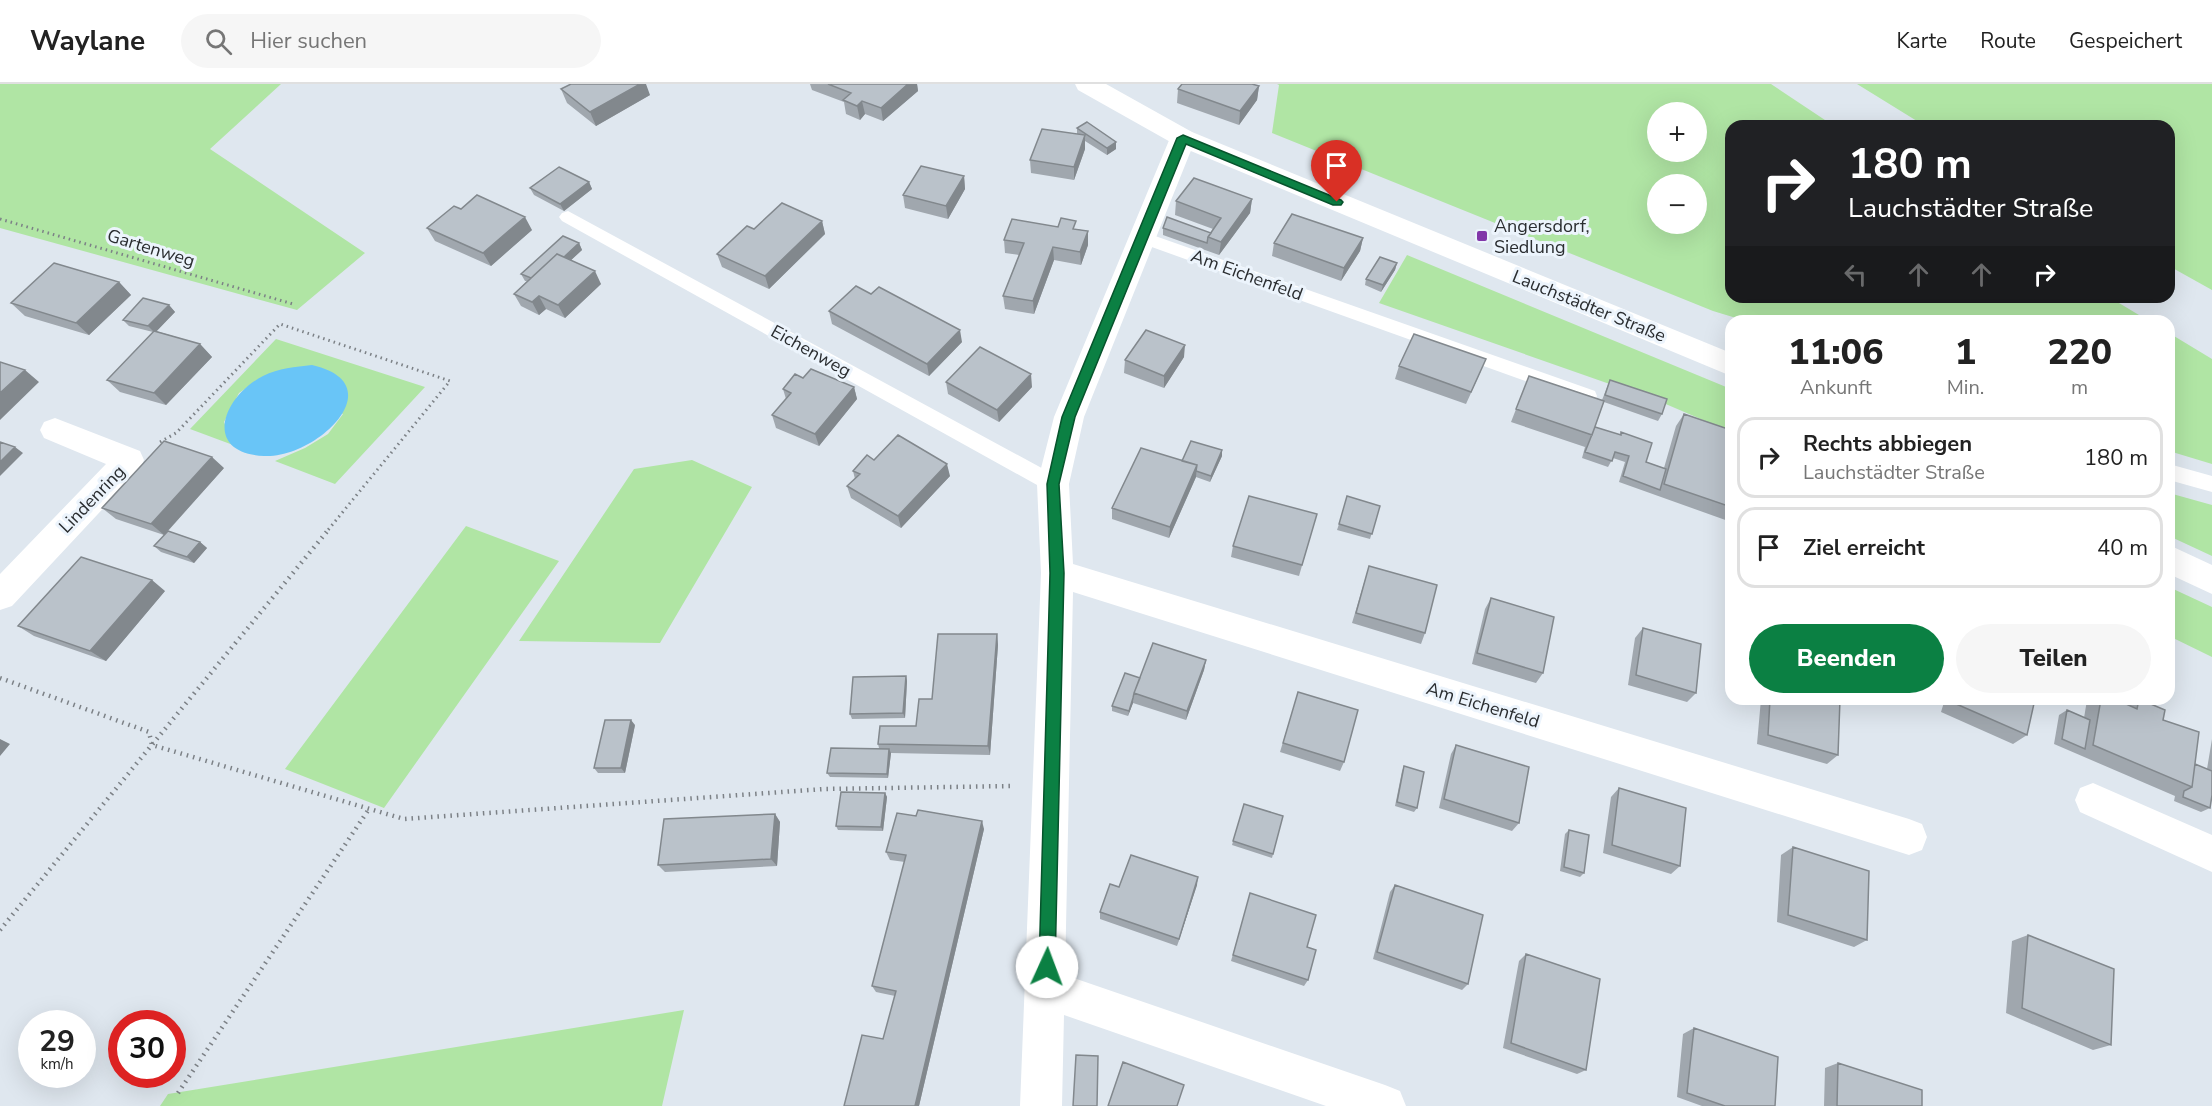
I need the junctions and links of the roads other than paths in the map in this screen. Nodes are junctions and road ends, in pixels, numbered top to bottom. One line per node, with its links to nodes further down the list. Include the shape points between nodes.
1 (1087, 84): 2 (street, Lauchstädter Straße)
2 (1183, 138): 4 (street); 5 (street, Lauchstädter Straße)
3 (568, 216): 9 (lane, Eichenweg)
4 (1141, 237): 6 (lane, Am Eichenfeld); 9 (street, via 1069,417)
5 (1725, 363)
6 (1591, 397)
7 (55, 430): 14 (street, Lindenring, via 129,460)
8 (2175, 474): 10 (lane)
9 (1053, 484): 12 (street)
10 (2212, 484)
11 (2175, 562): 13 (street)
12 (1057, 573): 16 (street, Am Eichenfeld); 18 (street)
13 (2212, 580)
14 (0, 596)
15 (2093, 800): 17 (street)
16 (1909, 837)
17 (2212, 854)
18 (1047, 989): 19 (street); 20 (street)
19 (1041, 1106)
20 (1385, 1106)

